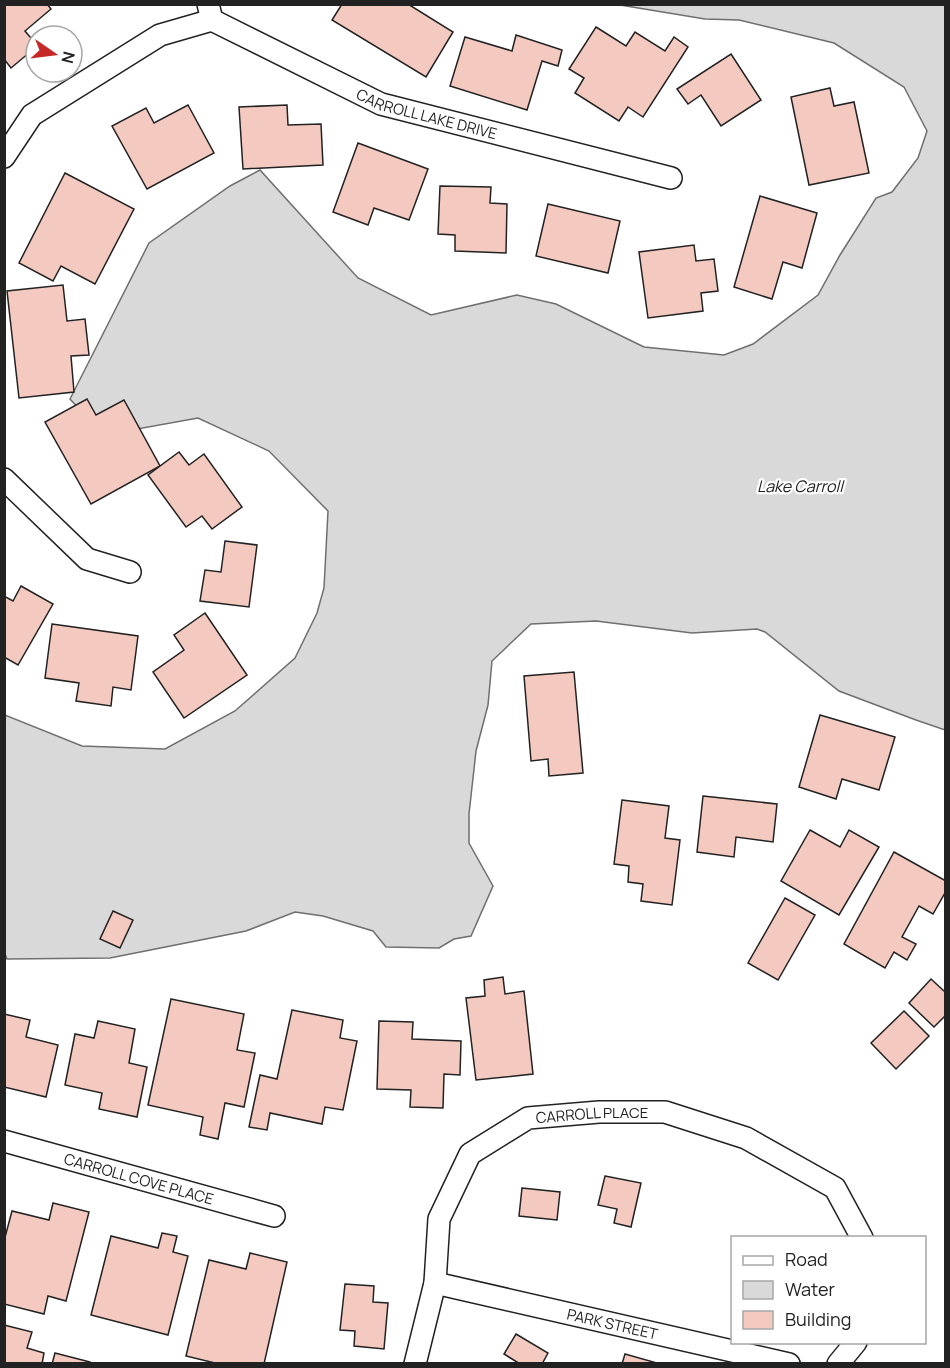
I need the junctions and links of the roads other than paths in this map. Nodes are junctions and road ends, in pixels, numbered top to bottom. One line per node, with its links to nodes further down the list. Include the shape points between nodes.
1 (210, 12): 2 (street, via 160,35 33,115); 3 (street, CARROLL LAKE DRIVE, via 381,104)
2 (4, 157)
3 (671, 178)
4 (4, 479): 5 (street, via 87,559)
5 (130, 572)
6 (4, 1141): 7 (street, CARROLL COVE PLACE)
7 (274, 1216)
8 (861, 1236): 9 (street, CARROLL PLACE, via 835,1188 746,1138 664,1112 528,1118 470,1154 440,1219)
9 (435, 1283): 11 (street, PARK STREET); 12 (street, CARROLL PLACE)
10 (854, 1344): 14 (street)
11 (705, 1354): 13 (street, PARK STREET)
12 (415, 1364)
13 (789, 1364)
14 (838, 1364)

